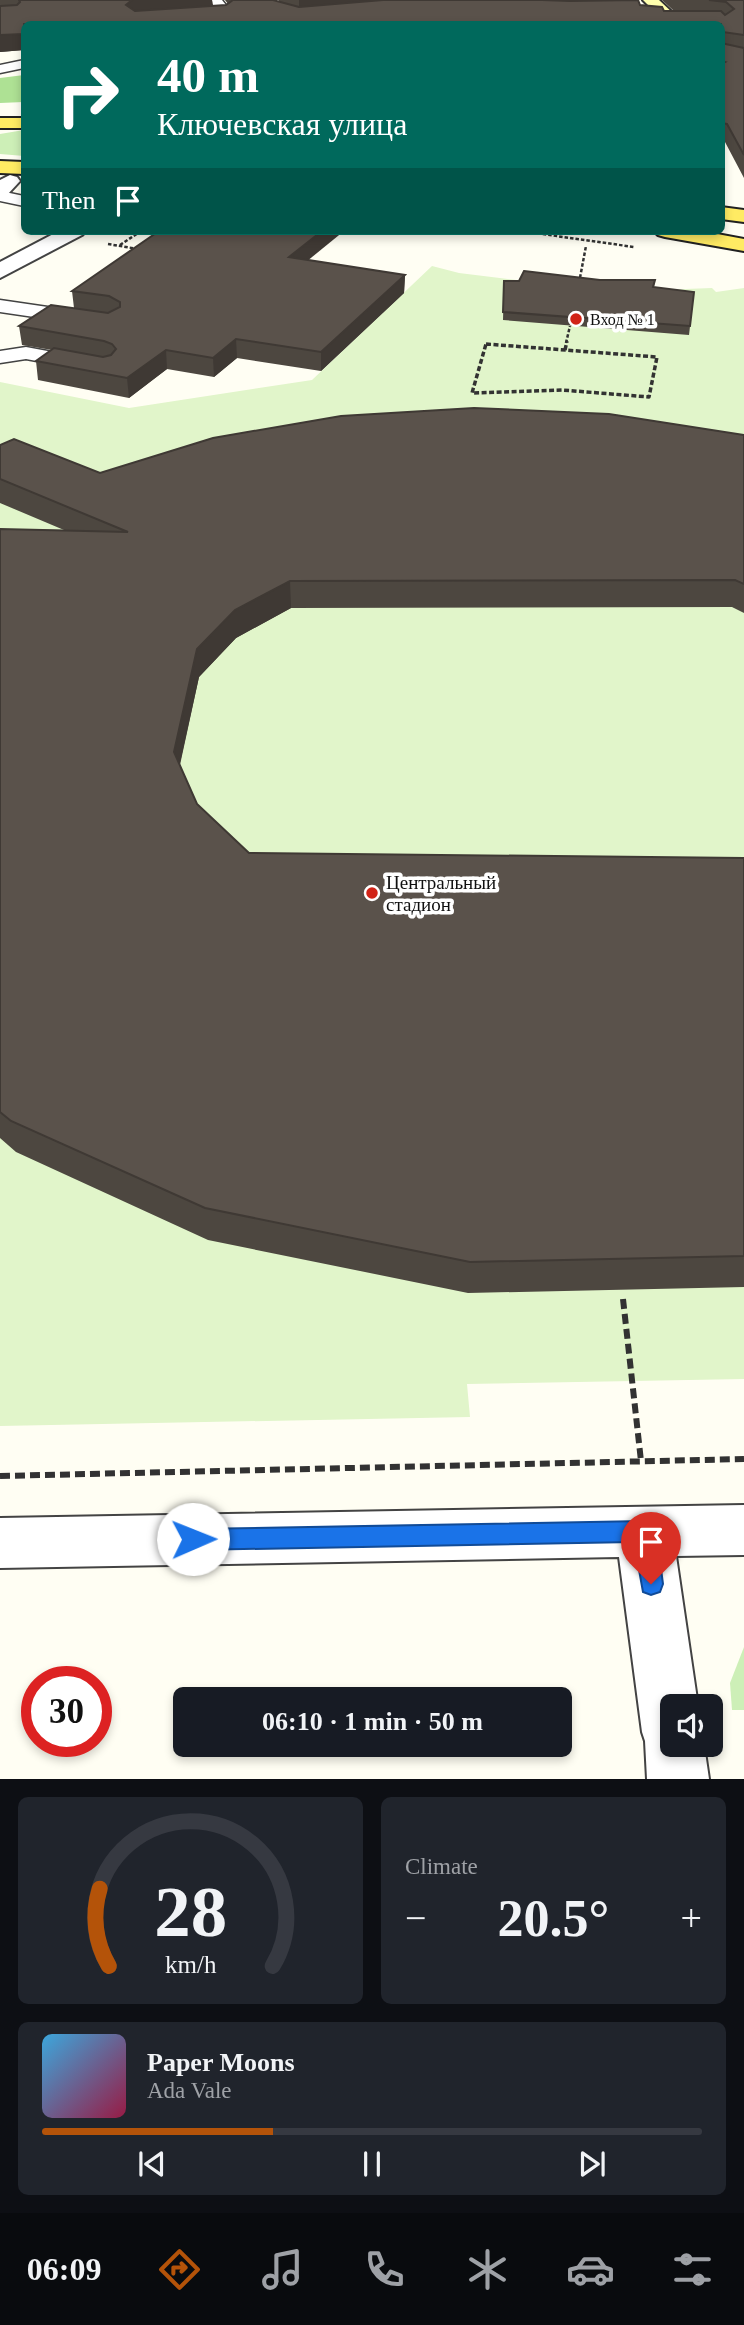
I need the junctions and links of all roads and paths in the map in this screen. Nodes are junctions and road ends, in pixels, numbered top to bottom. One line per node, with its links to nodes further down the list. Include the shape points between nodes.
1 (215, 0): 2 (lane, via 227,14)
2 (188, 17)
3 (21, 54): 4 (lane)
4 (0, 55)
5 (21, 65): 6 (lane)
6 (0, 69)
7 (7, 181): 8 (lane)
8 (21, 197)
9 (725, 208): 11 (main road)
10 (725, 213): 11 (main road)
11 (744, 215)
12 (68, 235): 18 (street)
13 (135, 235): 16 (path)
14 (688, 235): 15 (main road)
15 (744, 245)
16 (120, 246)
17 (586, 246): 19 (path)
18 (0, 271)
19 (578, 291)
20 (0, 306): 21 (lane)
21 (97, 321)
22 (570, 326): 23 (path)
23 (565, 350): 23 (path, via 486,344 472,393 562,390 649,397 657,357)
24 (0, 357): 25 (lane, via 26,353)
25 (105, 368)
26 (623, 1299): 28 (path)
27 (744, 1460): 28 (path)
28 (641, 1461): 29 (path)
29 (0, 1476)
30 (744, 1530): 31 (street)
31 (644, 1531): 32 (street); 33 (street)
32 (0, 1543)
33 (667, 1694)
34 (675, 1757): 35 (street)
35 (678, 1779)

